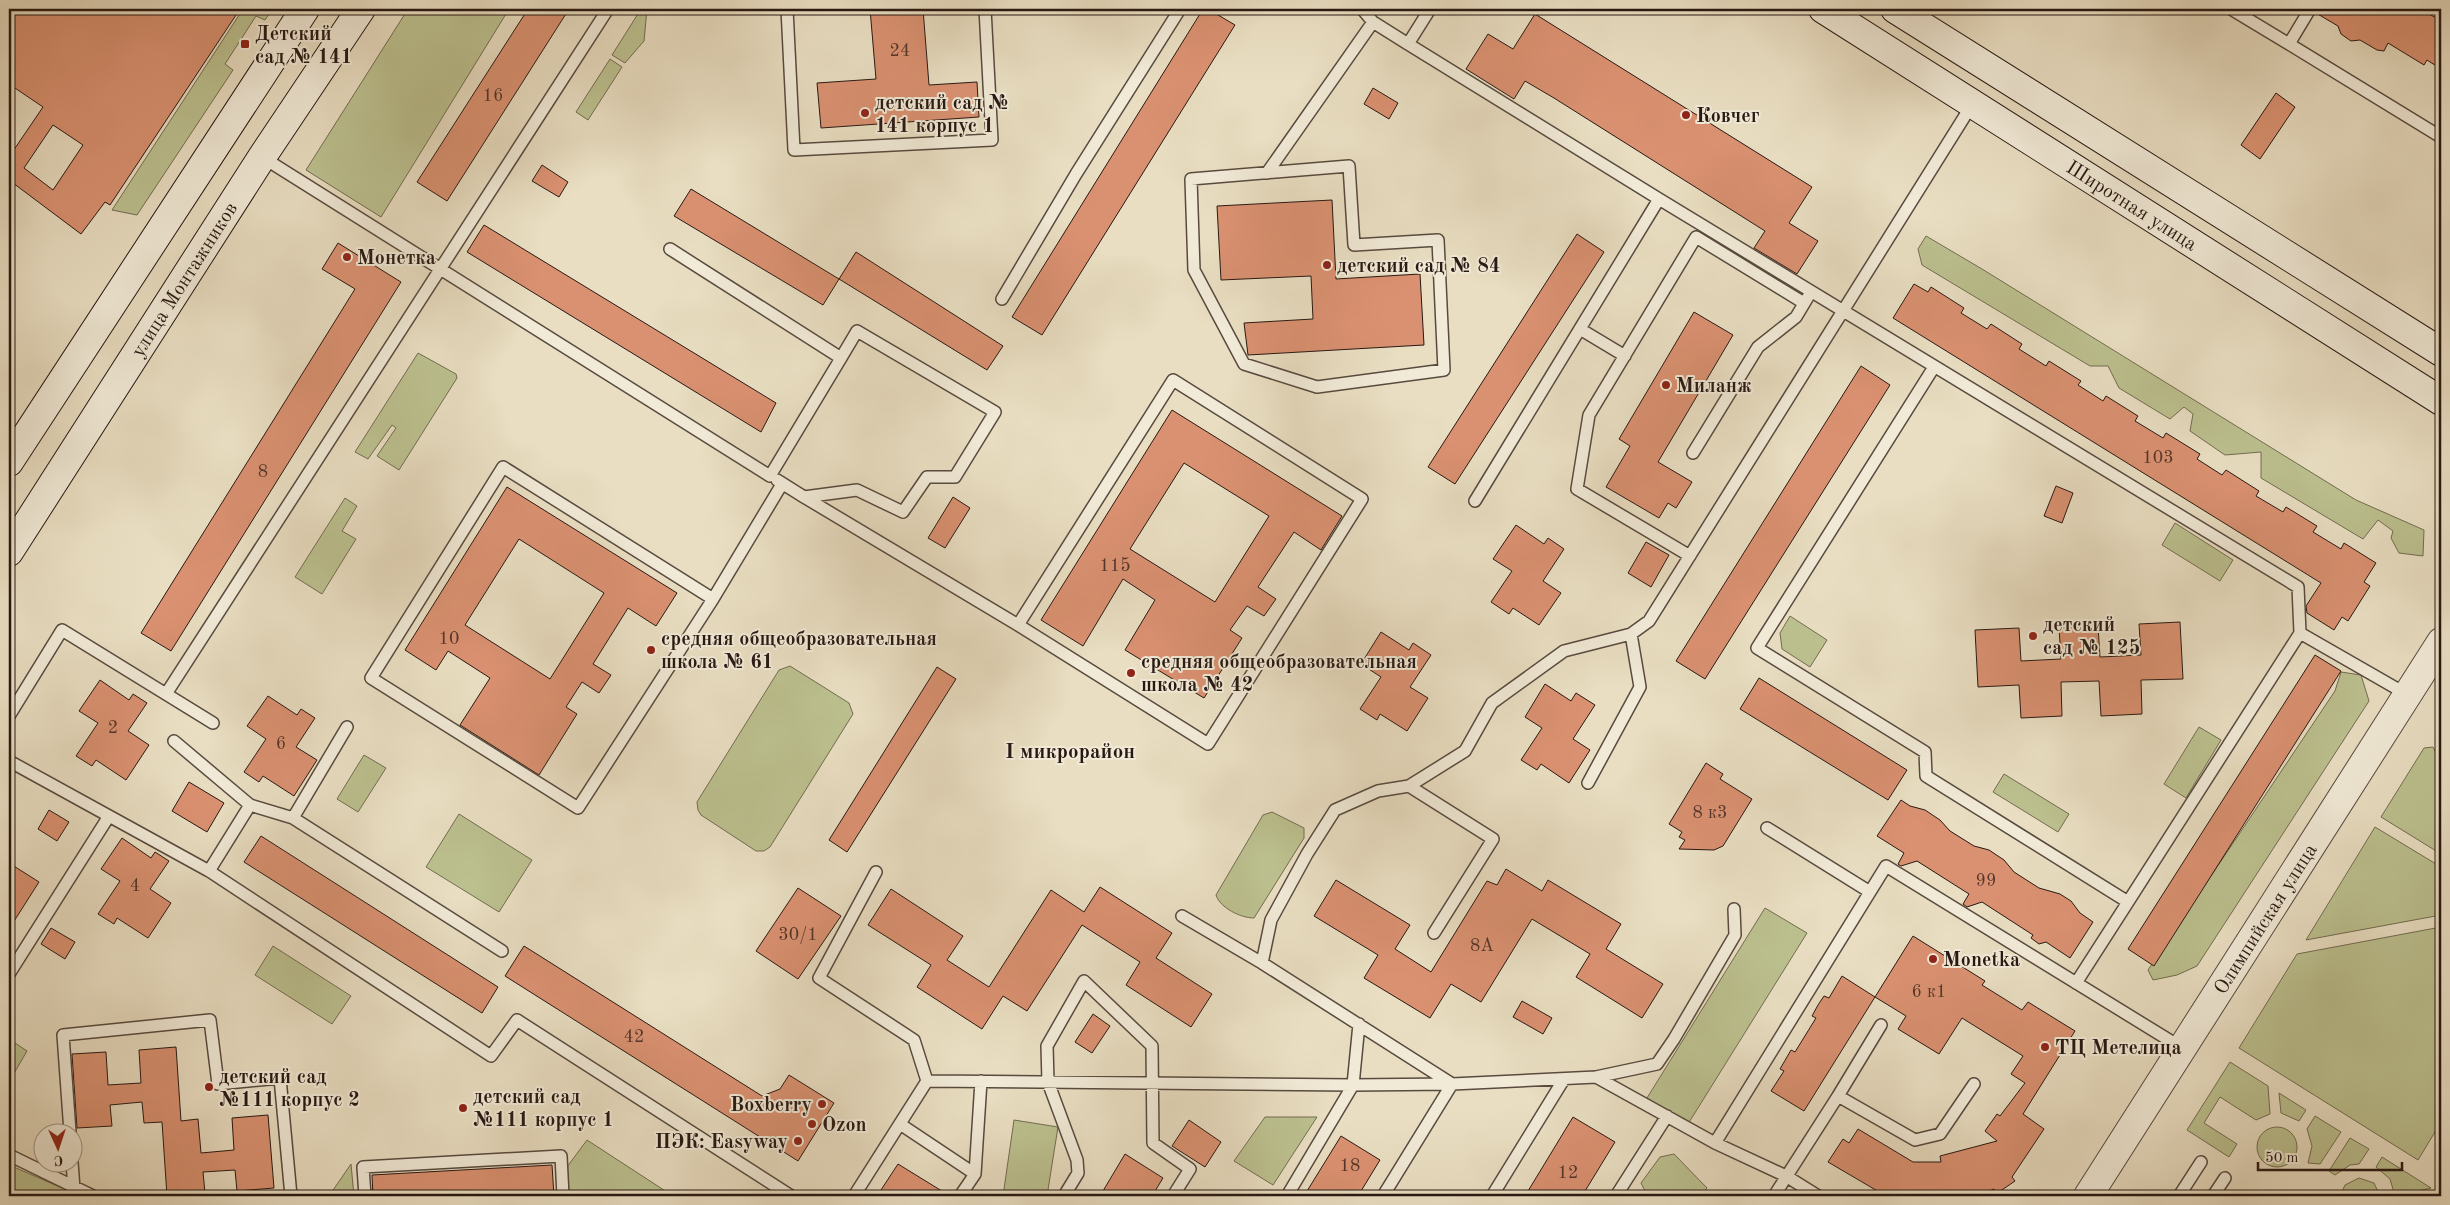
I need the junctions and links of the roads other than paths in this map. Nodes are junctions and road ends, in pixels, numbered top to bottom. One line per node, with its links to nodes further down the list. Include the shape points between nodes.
1 (305, 9): 34 (main road)
2 (360, 9): 18 (main road, улица Монтажников)
3 (608, 9): 22 (lane)
4 (787, 9): 5 (lane, via 794,150 992,140)
5 (985, 9)
6 (1180, 9): 24 (lane)
7 (1362, 9): 13 (lane)
8 (1430, 9): 14 (lane)
9 (1823, 9): 16 (main road, Широтная улица)
10 (1895, 9): 28 (main road, Широтная улица)
11 (2231, 9): 15 (lane)
12 (2310, 9): 15 (lane)
13 (1373, 22): 14 (lane); 19 (lane)
14 (1408, 44): 20 (lane)
15 (2289, 44): 17 (lane)
16 (1973, 103): 26 (lane); 32 (main road, Широтная улица)
17 (2441, 137)
18 (262, 157): 22 (lane); 37 (main road, улица Монтажников)
19 (1267, 173): 19 (lane, via 1190,179 1194,270 1244,364 1317,387 1444,370 1438,240 1354,245 1350,166)
20 (1659, 199): 23 (lane); 27 (lane)
21 (670, 249): 30 (lane)
22 (442, 269): 35 (lane); 48 (lane)
23 (1812, 291): 25 (lane); 26 (lane)
24 (1002, 299)
25 (1804, 302): 29 (lane, via 1696,237); 33 (lane, via 1796,316 1758,347)
26 (1844, 311): 31 (lane); 41 (lane)
27 (1580, 329): 29 (lane); 39 (lane)
28 (2441, 352)
29 (1625, 356): 41 (lane, via 1590,415 1577,489)
30 (842, 358): 35 (lane); 38 (lane, via 857,331 995,412 954,477 927,477 903,512 857,490)
31 (1934, 366): 45 (lane, via 2298,587); 64 (lane, via 1757,648 1925,752 1926,776)
32 (2441, 401)
33 (1693, 453)
34 (9, 462)
35 (770, 476): 36 (lane)
36 (782, 484): 38 (lane); 43 (lane)
37 (49, 491): 40 (main road, улица Монтажников); 42 (main road)
38 (804, 497): 44 (lane)
39 (1475, 501)
40 (9, 552)
41 (1690, 556): 46 (lane, via 1649,621)
42 (9, 565)
43 (713, 599): 43 (lane, via 578,808 371,678 503,467)
44 (1018, 625): 44 (lane, via 1208,744 1362,499 1173,380)
45 (2300, 633): 49 (lane); 64 (lane)
46 (1630, 634): 55 (lane, via 1640,687); 56 (lane, via 1564,651 1492,703 1465,751)
47 (2441, 642): 49 (main road, Олимпийская улица)
48 (166, 694): 50 (lane, via 62,630); 51 (lane)
49 (2408, 696): 74 (main road, Олимпийская улица)
50 (9, 716)
51 (214, 723)
52 (347, 726): 59 (lane)
53 (174, 741): 57 (lane)
54 (9, 761): 58 (lane)
55 (1588, 783)
56 (1409, 786): 67 (lane, via 1493,839); 69 (lane, via 1378,791 1335,810 1271,920)
57 (250, 805): 59 (lane); 61 (lane)
58 (109, 816): 61 (lane); 70 (lane)
59 (293, 818): 68 (lane)
60 (1767, 828): 63 (lane)
61 (209, 871): 100 (lane, via 491,1056 517,1020)
62 (876, 872): 77 (lane, via 819,978 914,1040)
63 (1870, 892): 71 (lane, via 1886,866); 88 (lane)
64 (2128, 902): 71 (lane)
65 (1734, 909): 75 (lane, via 1735,935 1657,1064)
66 (1182, 916): 69 (lane)
67 (1434, 932)
68 (502, 952)
69 (1262, 963): 72 (lane)
70 (9, 974)
71 (2076, 983): 74 (lane)
72 (1358, 1024): 81 (lane); 82 (lane)
73 (1881, 1025): 84 (lane)
74 (2182, 1048): 111 (main road, Олимпийская улица)
75 (1596, 1077): 76 (lane); 85 (lane)
76 (1564, 1079): 82 (lane); 107 (lane)
77 (927, 1081): 78 (lane); 87 (lane)
78 (982, 1082): 79 (lane); 92 (lane)
79 (1048, 1082): 80 (lane); 80 (lane, via 1047,1046 1084,981 1152,1046); 103 (lane, via 1077,1160 1078,1173)
80 (1153, 1083): 81 (lane); 104 (lane, via 1153,1143 1190,1169)
81 (1354, 1084): 82 (lane); 105 (lane)
82 (1452, 1084): 106 (lane)
83 (1974, 1084): 84 (lane, via 1940,1134 1915,1140)
84 (1838, 1096): 93 (lane)
85 (1666, 1116): 88 (lane); 108 (lane)
86 (69, 1122): 97 (lane, via 63,1035 210,1020 218,1084 280,1078)
87 (900, 1124): 92 (lane); 101 (lane)
88 (1715, 1143): 93 (lane)
89 (9, 1155): 95 (lane)
90 (2201, 1162): 112 (lane)
91 (73, 1172): 95 (lane)
92 (975, 1174): 102 (lane)
93 (1786, 1176): 109 (lane); 110 (lane)
94 (2225, 1178): 113 (lane)
95 (74, 1189): 96 (lane)
96 (93, 1196)
97 (291, 1196)
98 (365, 1196): 99 (lane, via 363,1167 561,1156)
99 (563, 1196)
100 (791, 1196)
101 (854, 1196)
102 (960, 1196)
103 (1064, 1196)
104 (1173, 1196)
105 (1287, 1196)
106 (1383, 1196)
107 (1492, 1196)
108 (1616, 1196)
109 (1774, 1196)
110 (1818, 1196)
111 (2088, 1196)
112 (2179, 1196)
113 (2213, 1196)

